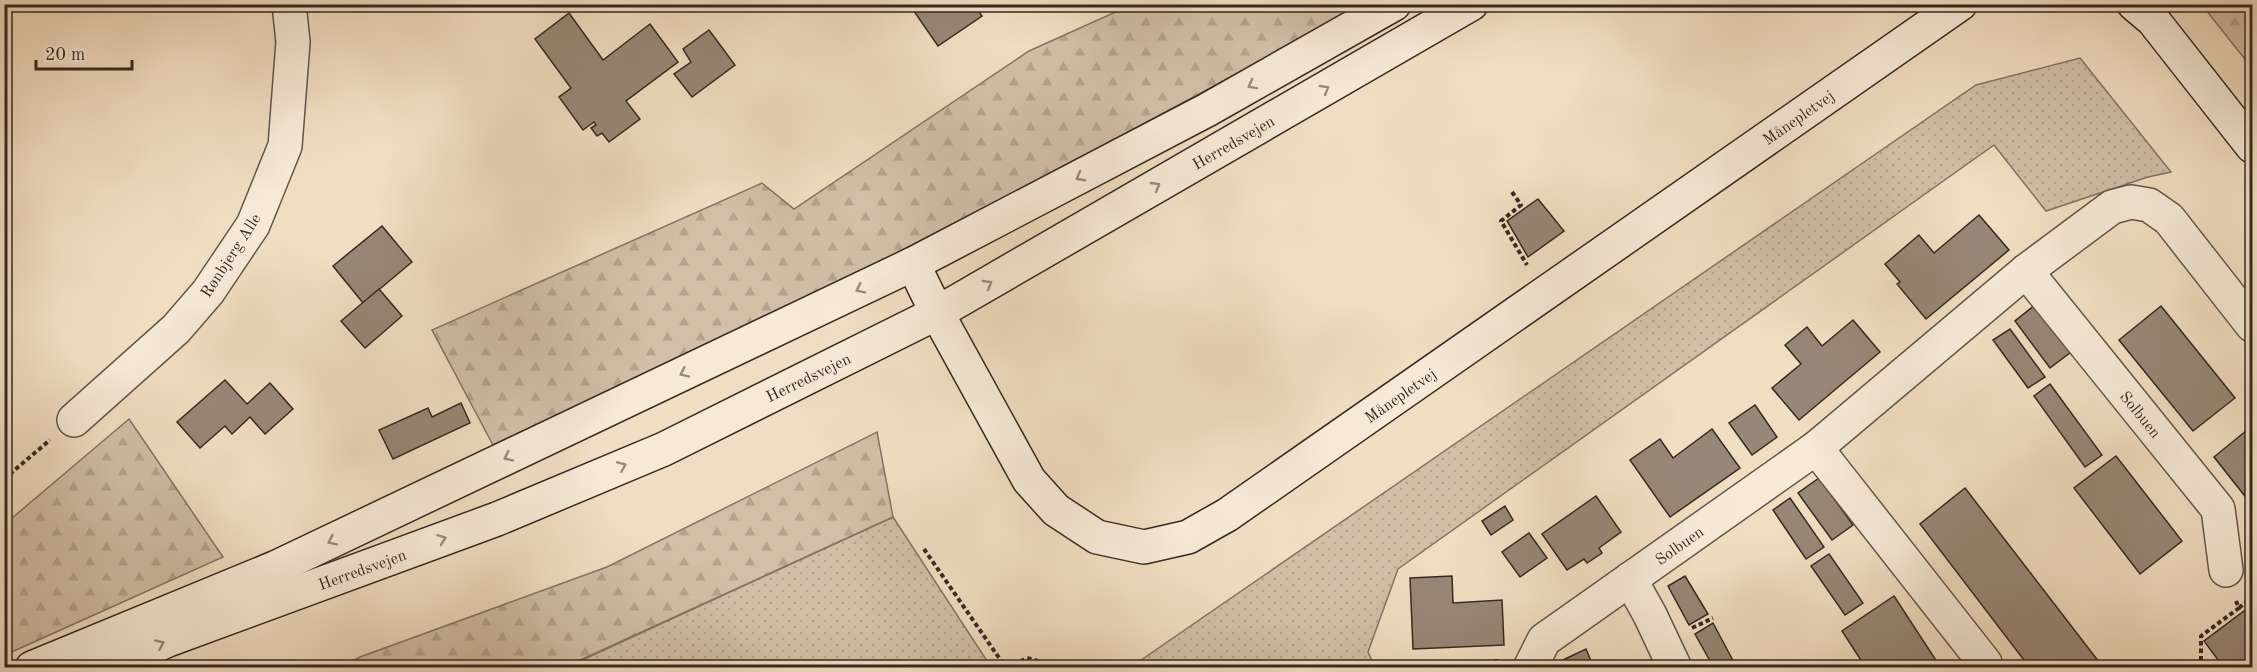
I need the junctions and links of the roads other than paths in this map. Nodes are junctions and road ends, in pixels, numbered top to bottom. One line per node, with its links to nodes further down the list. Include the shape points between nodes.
1 (289, 4): 11 (street, Rønbjerg Alle, via 293,42 285,146 253,225 208,292 176,329)
2 (1394, 4): 7 (street, Herredsvejen, one-way to 7, via 1207,110)
3 (1471, 4): 9 (street, Herredsvejen, one-way to 3)
4 (1960, 4): 9 (street, Månepletvej, via 1227,515 1188,537 1144,547 1097,537 1056,510 1029,480)
5 (2134, 4): 6 (street, via 2154,20)
6 (2253, 146)
7 (913, 264): 9 (street, Månepletvej); 16 (street, Herredsvejen, one-way to 16, via 277,567)
8 (2026, 271): 10 (street, Solbuen, via 2112,207 2131,202 2149,205 2169,219); 12 (street, Solbuen); 13 (street, Solbuen, via 2218,509)
9 (937, 313): 17 (street, Herredsvejen, one-way to 9, via 168,640 497,519 664,449)
10 (2253, 325)
11 (74, 420)
12 (1816, 448): 14 (street, Solbuen); 19 (street, via 1984,663)
13 (2226, 570)
14 (1630, 579): 15 (street, Solbuen, via 1544,640); 18 (street)
15 (1531, 664)
16 (32, 668)
17 (107, 668)
18 (1675, 668)
19 (1984, 668)

